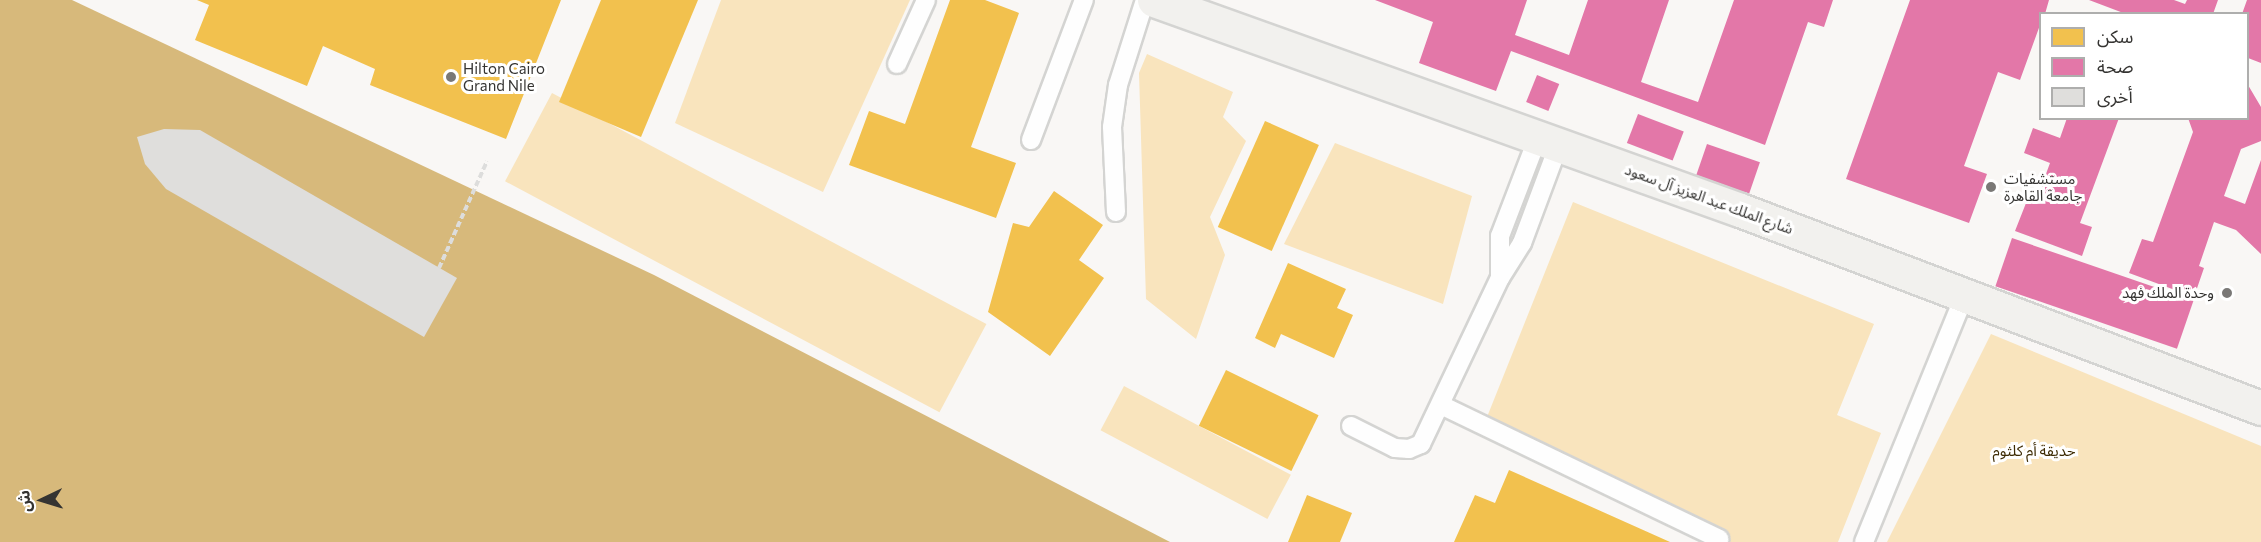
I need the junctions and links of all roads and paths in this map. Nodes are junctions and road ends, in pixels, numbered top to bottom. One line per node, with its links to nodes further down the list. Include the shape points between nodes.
1 (926, 0): 5 (lane)
2 (1084, 0): 6 (lane)
3 (1145, 0): 9 (lane, via 1118,85 1112,127)
4 (1154, 0): 7 (main road, شارع الملك عبد العزيز آل سعود)
5 (897, 64)
6 (1031, 140)
7 (1548, 140): 11 (main road, شارع الملك عبد العزيز آل سعود); 12 (lane, via 1522,243 1500,278)
8 (487, 161): 10 (path)
9 (1116, 212)
10 (439, 268)
11 (1965, 295): 13 (main road, شارع الملك عبد العزيز آل سعود); 16 (lane)
12 (1442, 405): 14 (lane, via 1421,444 1409,449 1395,448); 15 (lane)
13 (2261, 408)
14 (1351, 426)
15 (1719, 539)
16 (1864, 542)

